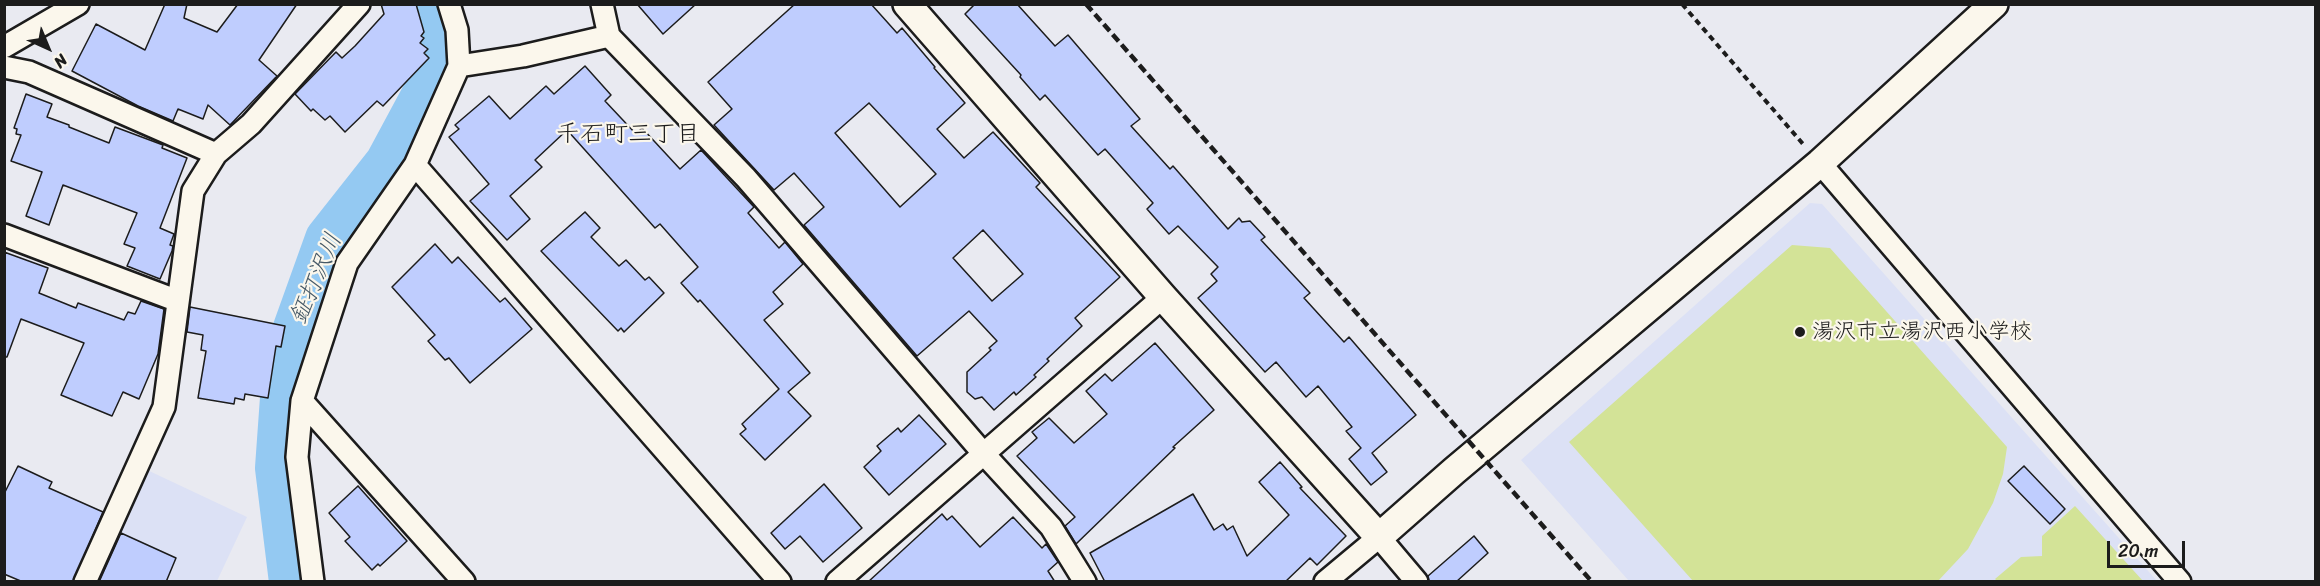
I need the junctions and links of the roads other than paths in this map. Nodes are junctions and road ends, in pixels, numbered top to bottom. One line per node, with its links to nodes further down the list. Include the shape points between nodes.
1 (78, 4): 8 (street)
2 (359, 4): 11 (street, via 251,124)
3 (449, 4): 9 (street, via 457,30)
4 (602, 4): 7 (street)
5 (906, 4): 15 (street)
6 (1994, 4): 12 (street)
7 (609, 36): 9 (street); 18 (street, via 746,178)
8 (4, 47)
9 (459, 66): 13 (street)
10 (4, 68): 11 (street, via 29,72)
11 (216, 154): 16 (street, via 193,191)
12 (1820, 163): 19 (street); 28 (street)
13 (415, 165): 17 (street, via 347,263); 23 (street)
14 (4, 235): 16 (street)
15 (1163, 297): 18 (street); 19 (street)
16 (178, 301): 20 (street, via 164,407)
17 (302, 401): 21 (street, via 297,457); 22 (street)
18 (983, 453): 24 (street); 25 (street, via 1051,527)
19 (1379, 537): 26 (street); 27 (street)
20 (84, 582)
21 (313, 582)
22 (464, 582)
23 (780, 582)
24 (837, 582)
25 (1085, 582)
26 (1325, 582)
27 (1417, 582)
28 (2180, 582)

